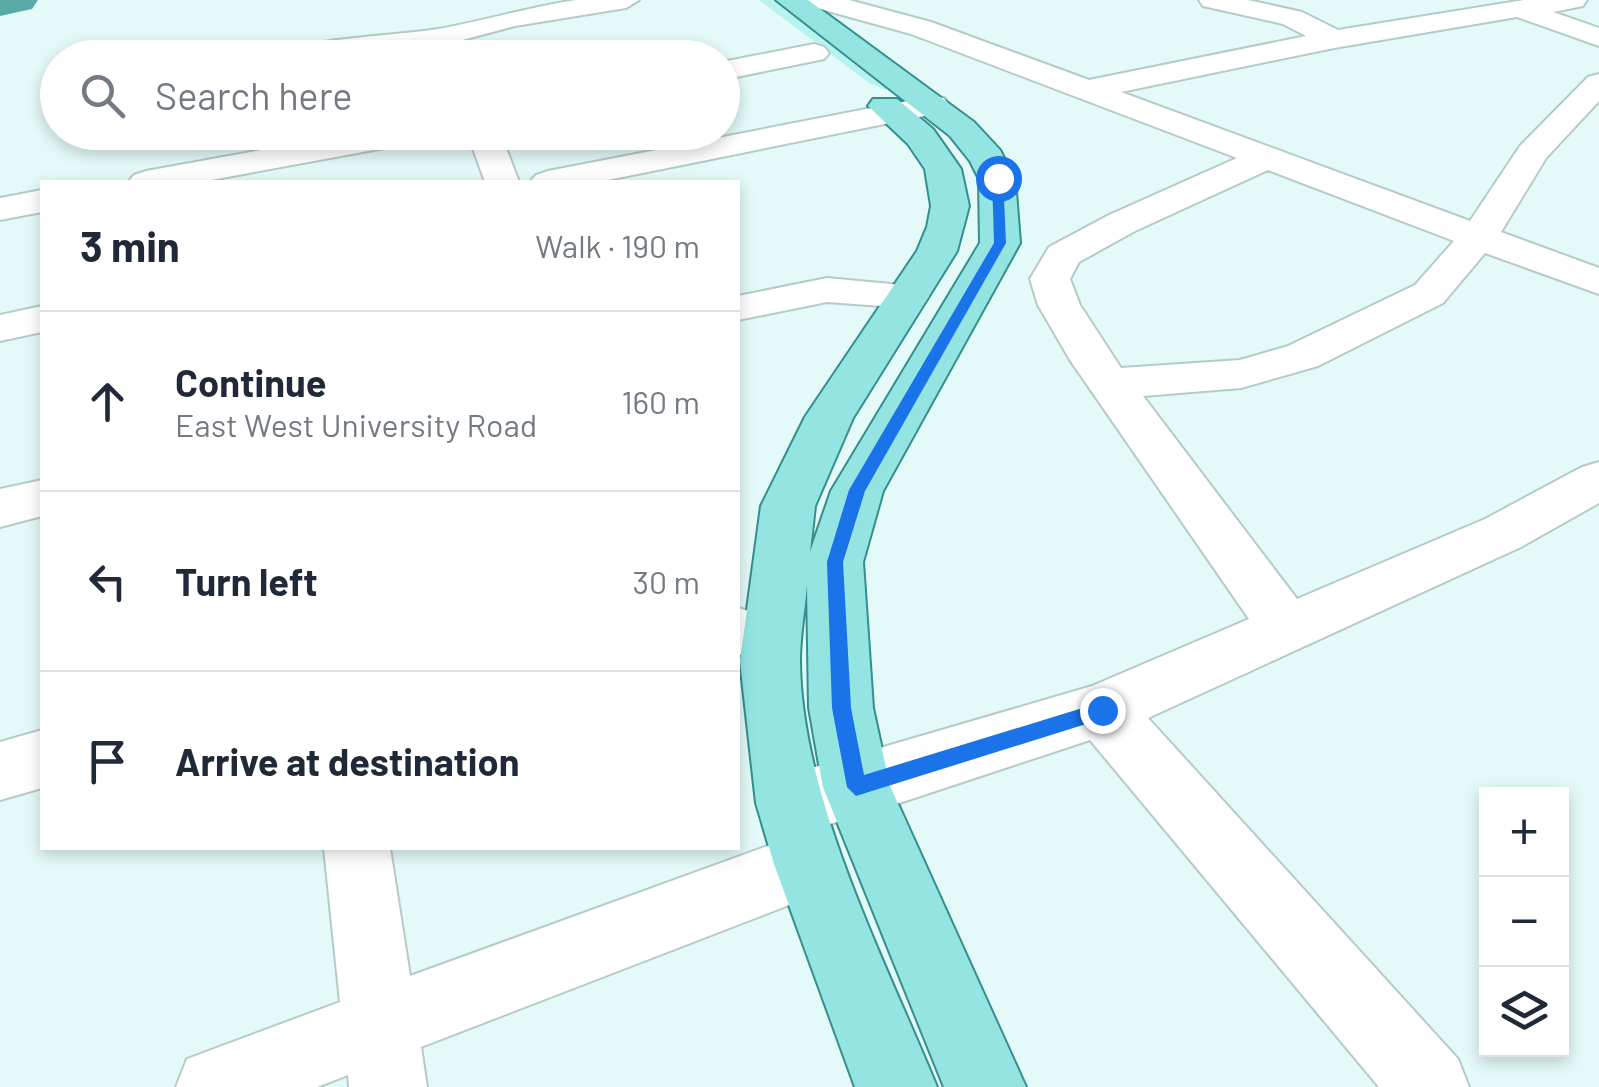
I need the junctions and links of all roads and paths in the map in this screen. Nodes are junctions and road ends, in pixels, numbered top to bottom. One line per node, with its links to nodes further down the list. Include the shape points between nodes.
1 (626, 0): 10 (street, via 514,18)
2 (748, 0): 11 (main road)
3 (790, 0): 15 (main road)
4 (819, 0): 14 (street, via 921,28)
5 (1212, 0): 9 (street, via 1292,18)
6 (1574, 0): 7 (street)
7 (1508, 4): 8 (street); 9 (street)
8 (1599, 37)
9 (1334, 39): 14 (street)
10 (462, 40)
11 (814, 53): 12 (street); 15 (main road)
12 (740, 68)
13 (1599, 82): 27 (street, via 1532,154)
14 (1087, 90): 21 (street)
15 (914, 109): 16 (street); 29 (main road, via 953,198 949,226); 42 (main road, via 962,128 998,178 1000,243 857,490 835,562 842,708)
16 (740, 144)
17 (321, 150): 20 (street)
18 (490, 150): 23 (street)
19 (708, 150): 24 (street)
20 (278, 158): 22 (street)
21 (1266, 158): 27 (street); 33 (street, via 1122,223 1055,266 1050,279 1058,305)
22 (157, 180)
23 (501, 180)
24 (558, 180)
25 (40, 201): 26 (street)
26 (0, 209)
27 (1480, 235): 28 (street); 33 (street, via 1428,294 1303,356 1241,374)
28 (1599, 282)
29 (909, 296): 30 (street, via 828,290); 38 (main road, via 828,417 788,506)
30 (740, 308)
31 (40, 320): 32 (street)
32 (0, 328)
33 (1110, 384): 37 (street)
34 (1591, 496): 37 (street)
35 (40, 498): 36 (street)
36 (0, 508)
37 (1288, 628): 39 (street)
38 (755, 636): 43 (main road)
39 (1102, 710): 42 (street); 49 (street)
40 (40, 760): 41 (street)
41 (0, 771)
42 (856, 787): 43 (street); 48 (main road)
43 (800, 834): 45 (street); 47 (main road)
44 (357, 850): 45 (street)
45 (384, 1055): 46 (street)
46 (215, 1087)
47 (896, 1087)
48 (984, 1087)
49 (1430, 1087)

